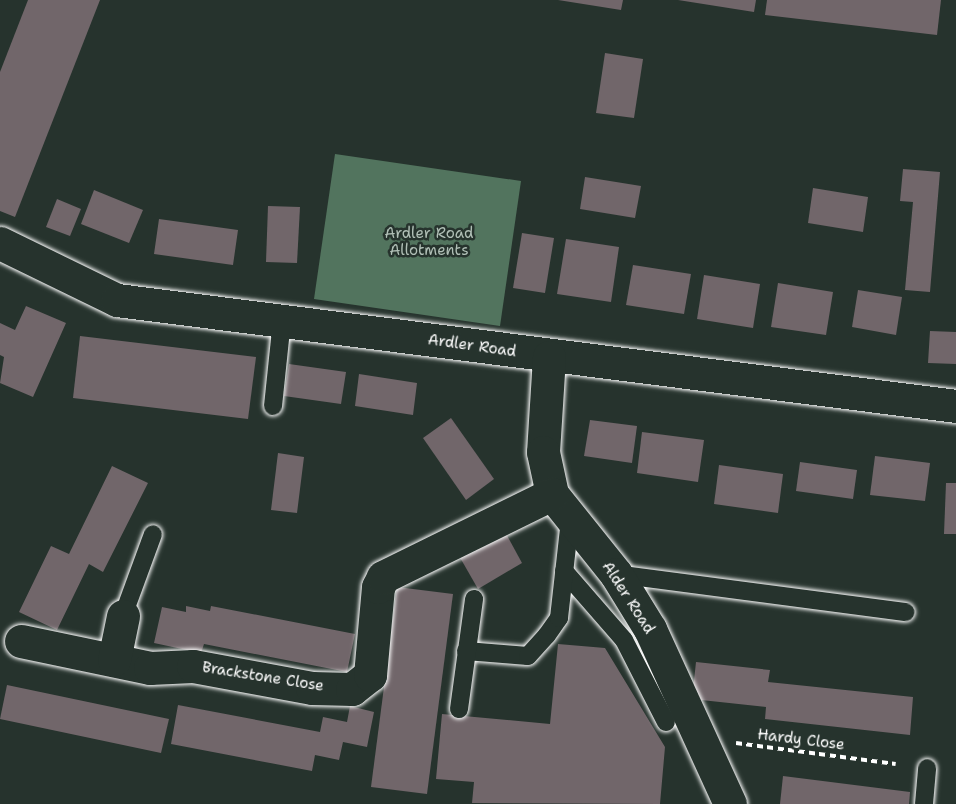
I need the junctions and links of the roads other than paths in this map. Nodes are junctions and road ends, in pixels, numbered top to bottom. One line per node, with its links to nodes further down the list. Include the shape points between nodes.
1 (0, 243): 2 (street, Ardler Road, via 117,300)
2 (282, 320): 3 (street, Ardler Road); 4 (lane)
3 (549, 357): 5 (street, Ardler Road); 6 (street, Alder Road, via 543,452)
4 (273, 406)
5 (956, 406)
6 (561, 507): 8 (lane); 9 (street, Alder Road); 15 (street, Brackstone Close, via 383,577 378,587 370,675 352,689 312,688 194,666 150,668)
7 (153, 534): 12 (lane)
8 (564, 571): 14 (lane, via 559,618 528,656); 17 (lane, via 624,640)
9 (616, 574): 11 (lane); 19 (street, Alder Road, via 650,629 675,691 703,739)
10 (474, 600): 14 (lane)
11 (906, 612)
12 (123, 616): 15 (street)
13 (21, 641): 15 (street, Brackstone Close)
14 (466, 651): 16 (lane)
15 (114, 660)
16 (459, 709)
17 (666, 722)
18 (927, 768): 20 (lane)
19 (730, 804)
20 (924, 804)

